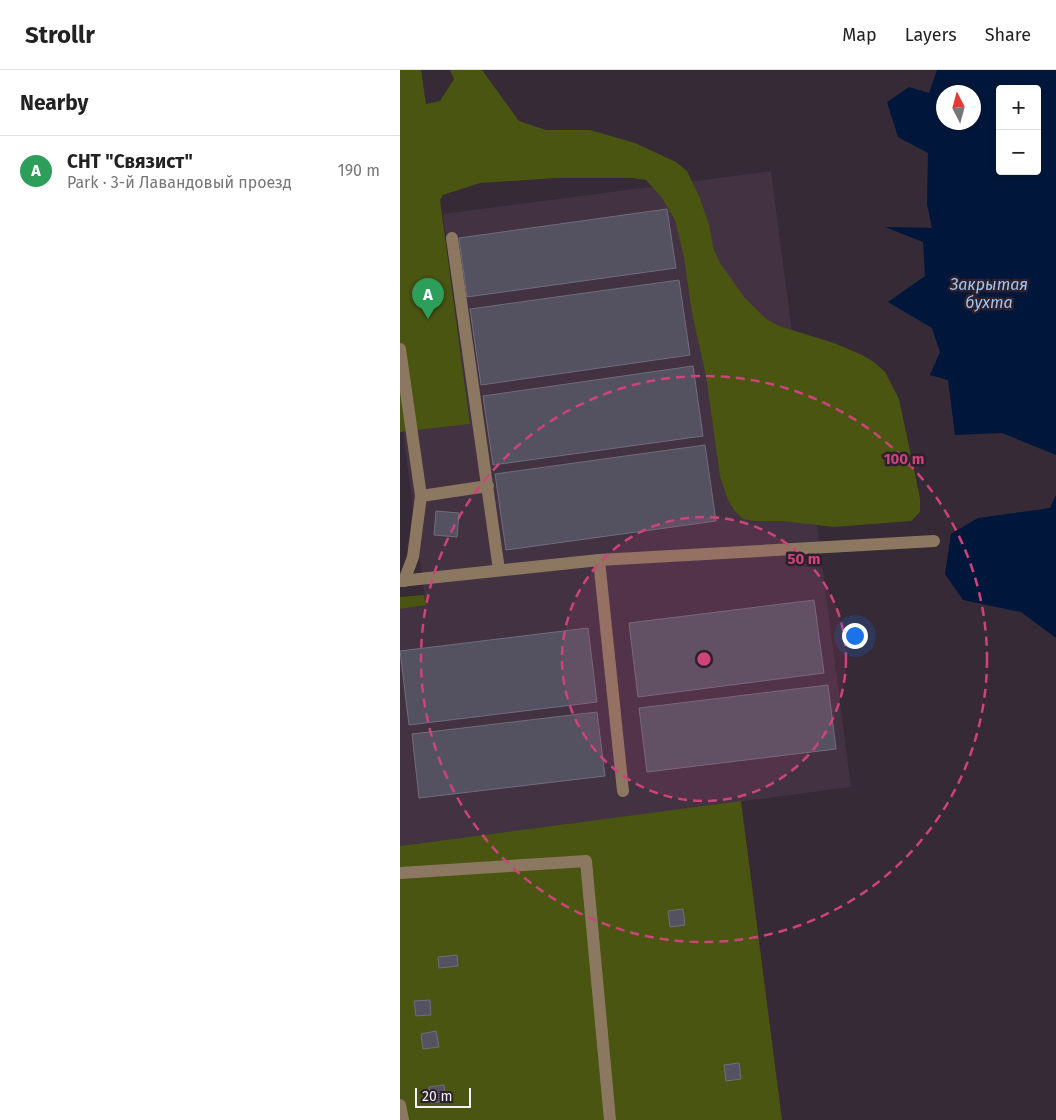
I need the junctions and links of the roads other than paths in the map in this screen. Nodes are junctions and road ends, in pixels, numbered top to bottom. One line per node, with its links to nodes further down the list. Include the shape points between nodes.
1 (452, 238): 3 (street)
2 (400, 349): 4 (street)
3 (488, 486): 4 (street); 7 (street)
4 (421, 496): 8 (street, via 413,557)
5 (934, 541): 6 (street)
6 (599, 560): 7 (street); 9 (street)
7 (500, 570): 8 (street)
8 (402, 581)
9 (623, 791)
10 (400, 874): 13 (street, via 586,861)
11 (400, 1104): 12 (street)
12 (403, 1120)
13 (610, 1120)

